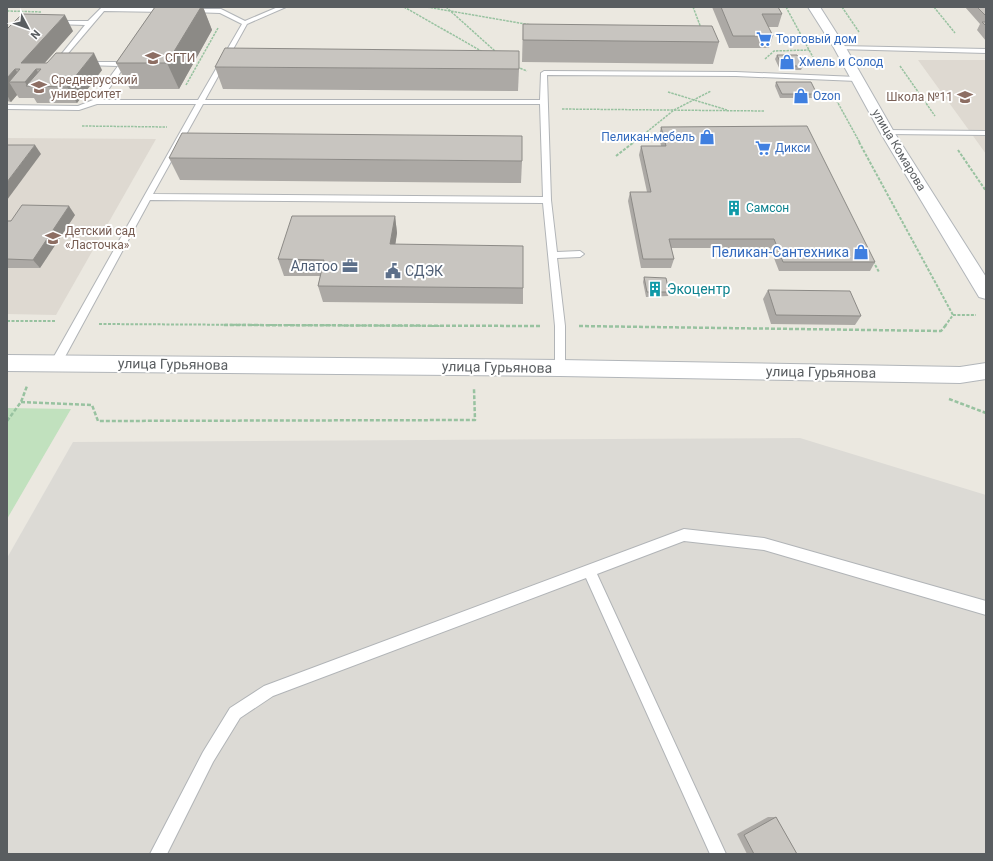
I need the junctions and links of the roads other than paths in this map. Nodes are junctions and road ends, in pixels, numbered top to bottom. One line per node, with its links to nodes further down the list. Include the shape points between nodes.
1 (283, 7): 7 (lane)
2 (814, 7): 8 (street, улица Комарова)
3 (174, 10): 6 (lane, via 102,9)
4 (182, 10): 7 (lane, via 221,10)
5 (46, 22): 6 (lane)
6 (90, 22): 11 (lane, via 56,63)
7 (245, 23): 16 (lane)
8 (840, 48): 9 (lane); 14 (street, улица Комарова)
9 (986, 51)
10 (132, 52): 13 (lane)
11 (64, 63)
12 (78, 63): 13 (lane)
13 (123, 64): 15 (lane)
14 (856, 79): 17 (lane, via 544,73); 19 (street, улица Комарова)
15 (96, 102): 16 (lane); 18 (lane, via 79,108)
16 (200, 102): 17 (lane); 21 (lane)
17 (544, 106): 22 (lane)
18 (7, 107)
19 (887, 132): 20 (lane); 25 (street, улица Комарова)
20 (986, 133)
21 (146, 197): 22 (lane); 27 (lane)
22 (547, 200): 23 (lane)
23 (552, 254): 24 (lane); 28 (lane, via 560,326)
24 (580, 254)
25 (986, 292)
26 (7, 363): 27 (street, улица Гурьянова)
27 (56, 363): 28 (street, улица Гурьянова)
28 (560, 368): 29 (street, улица Гурьянова, via 960,375)
29 (986, 371)
30 (588, 571): 31 (lane, via 684,535 764,544); 32 (lane, via 269,691 242,708 236,713 208,757); 33 (lane)
31 (986, 608)
32 (158, 854)
33 (718, 854)

